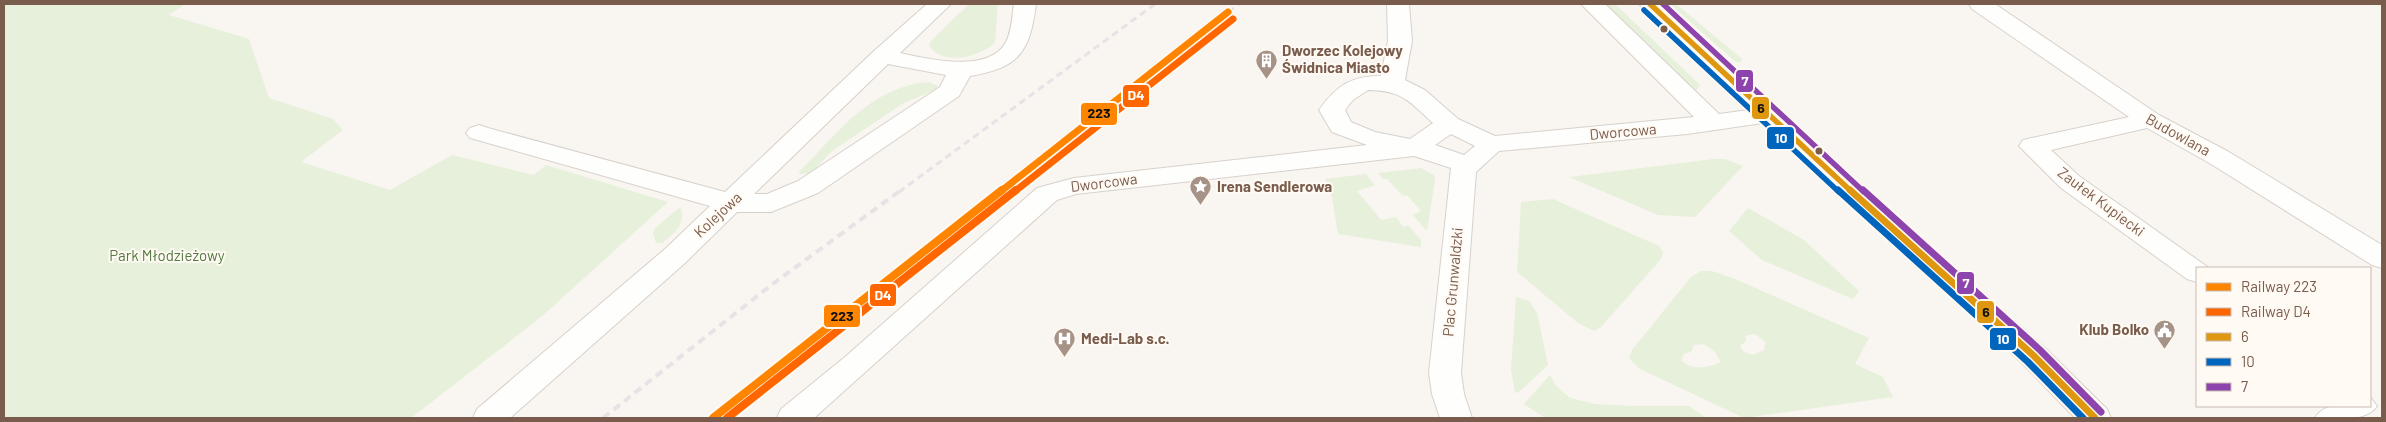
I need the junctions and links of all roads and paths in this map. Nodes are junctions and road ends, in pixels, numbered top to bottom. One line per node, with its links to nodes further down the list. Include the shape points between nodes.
1 (940, 4): 7 (street, Kolejowa)
2 (1025, 4): 8 (street, via 1013,49 993,62)
3 (1592, 4): 12 (street)
4 (1650, 4): 10 (street)
5 (1980, 4): 11 (street, Budowlana)
6 (1399, 6): 9 (street, via 1400,42)
7 (882, 56): 8 (street, via 929,67); 17 (street, Kolejowa)
8 (961, 70): 17 (street, via 950,91 808,187 771,202)
9 (1392, 83): 13 (street, via 1416,95); 15 (street, via 1363,83 1344,95 1332,110 1340,127 1368,138)
10 (1769, 115): 12 (street, Dworcowa); 24 (street, via 2034,356)
11 (2150, 120): 18 (street, Budowlana, via 2220,158); 19 (street, Zaułek Kupiecki, via 2032,146 2070,182)
12 (1714, 123): 16 (street, Dworcowa)
13 (1449, 124): 15 (street); 16 (street)
14 (479, 133): 17 (street)
15 (1415, 148): 16 (street, Dworcowa, via 1437,154); 23 (street, Dworcowa, via 1074,186 1047,194)
16 (1479, 154): 21 (street, Plac Grunwaldzki, via 1464,170 1445,373 1448,394)
17 (732, 203): 22 (street, Kolejowa)
18 (2382, 258)
19 (2196, 271)
20 (2356, 407): 25 (street)
21 (1457, 417)
22 (489, 418)
23 (793, 418)
24 (2094, 418)
25 (2331, 418)

